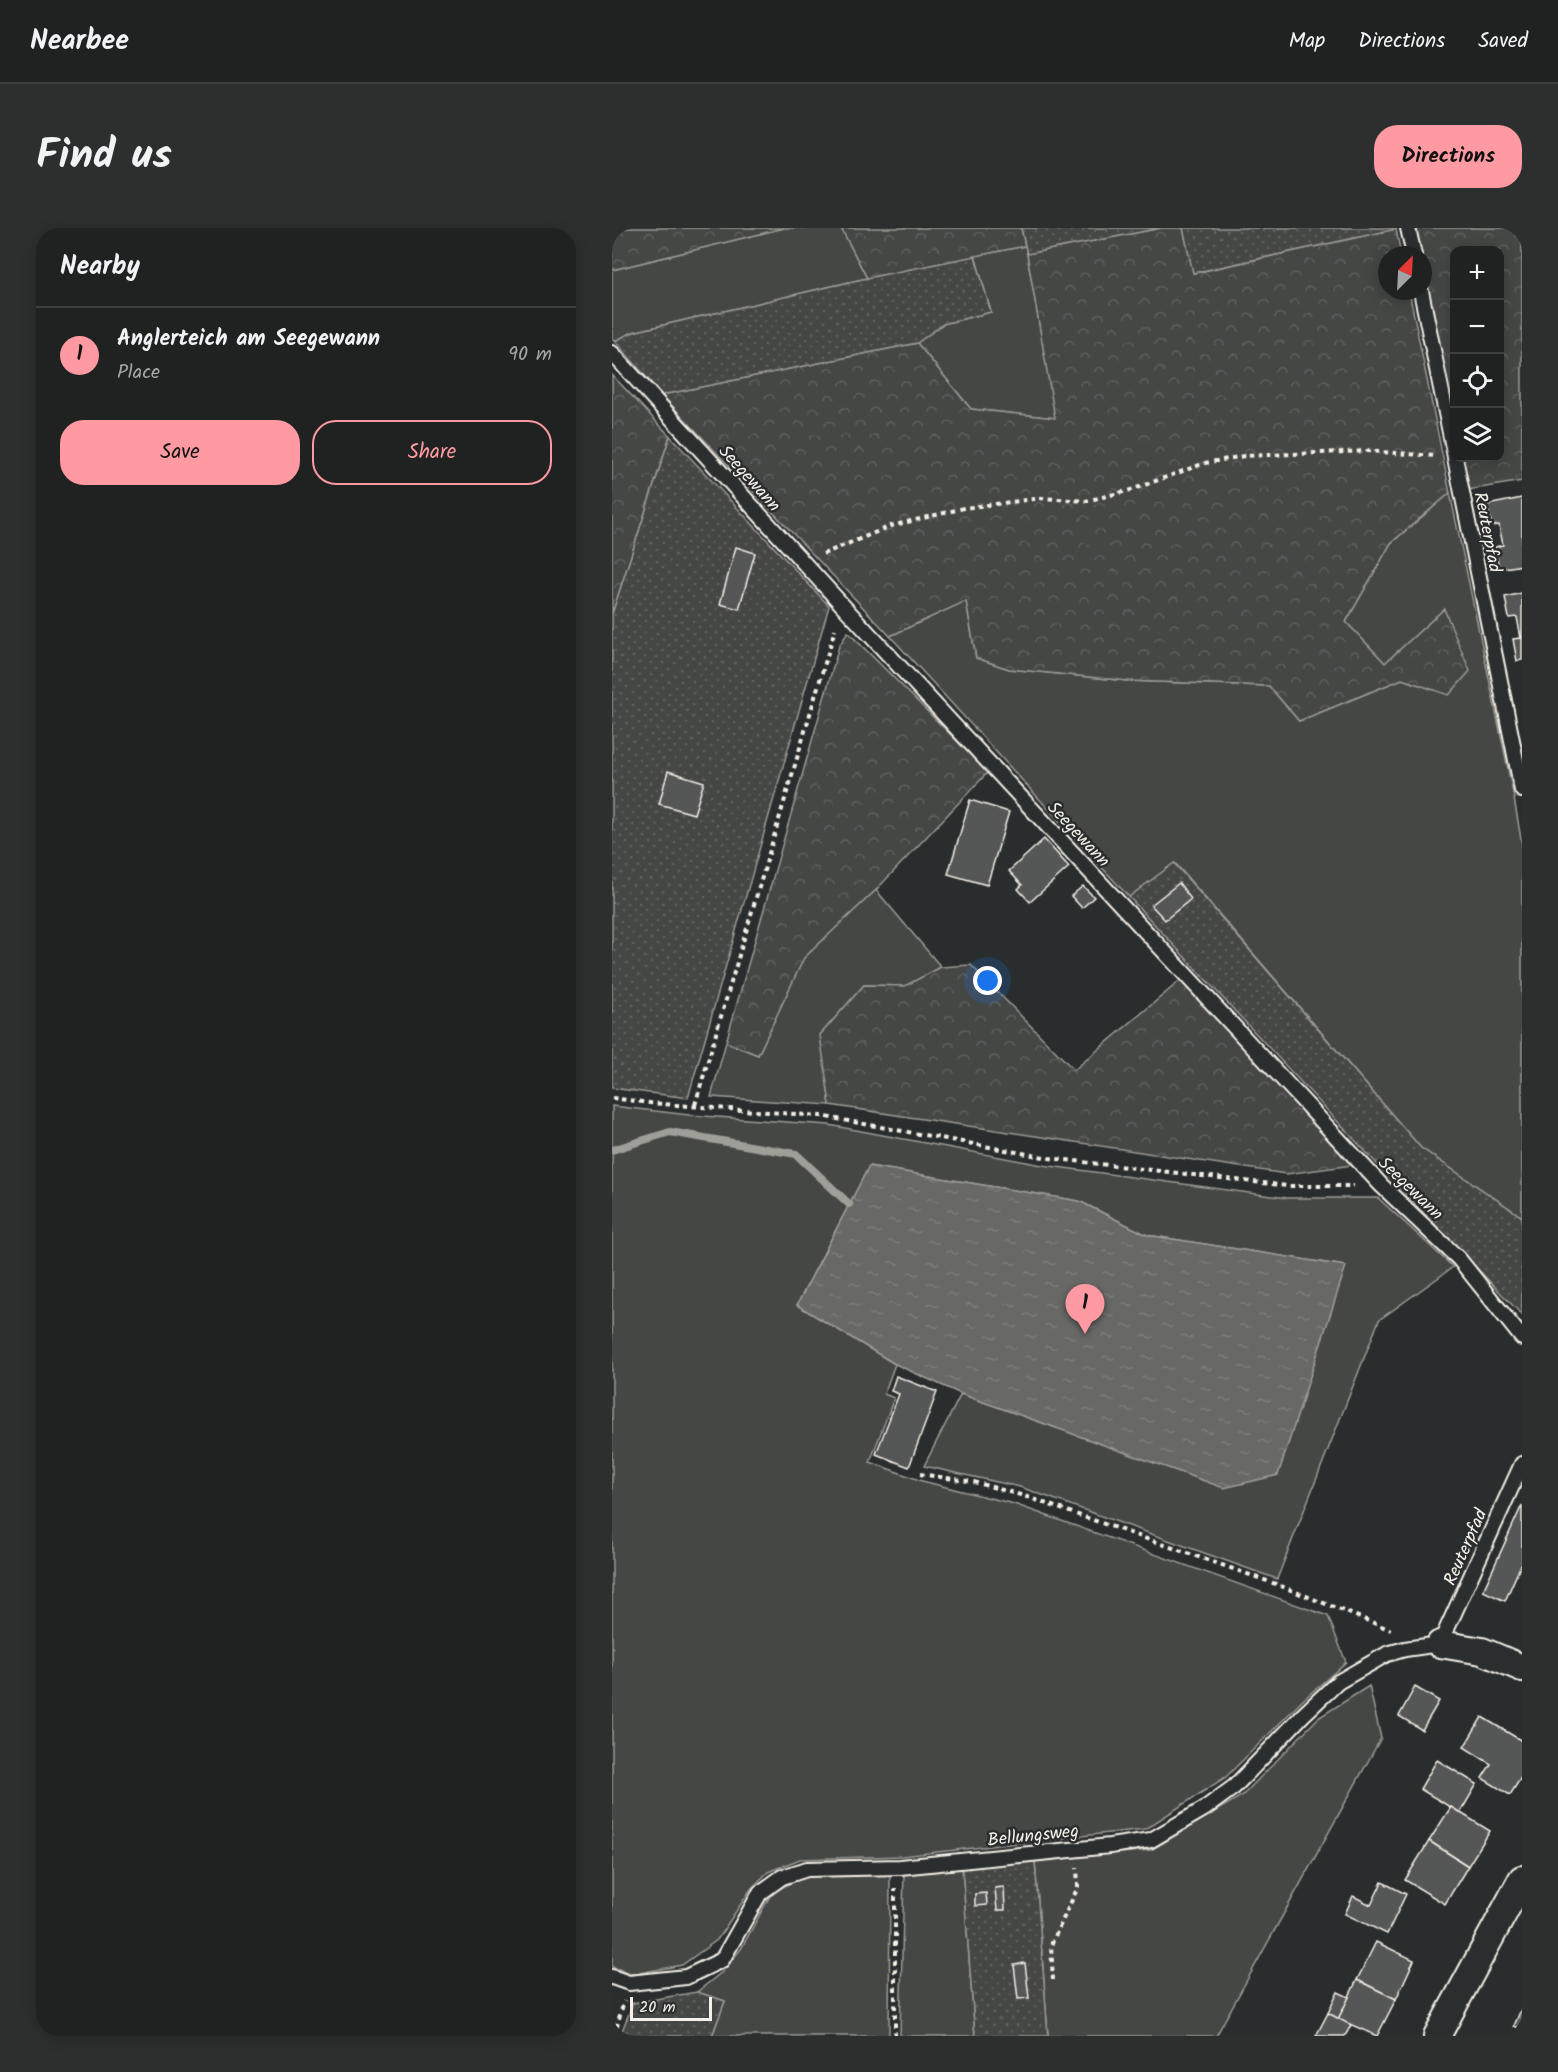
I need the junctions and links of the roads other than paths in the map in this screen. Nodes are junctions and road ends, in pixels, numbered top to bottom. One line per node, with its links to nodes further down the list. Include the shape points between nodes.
1 (1408, 228): 2 (lane)
2 (1412, 246)
3 (1423, 300): 5 (lane, Reuterpfad)
4 (612, 353): 8 (lane, Seegewann, via 1382,1186 1459,1259)
5 (1450, 433)
6 (1456, 462): 7 (lane, Reuterpfad)
7 (1522, 790)
8 (1522, 1338)
9 (1522, 1464): 10 (lane, Reuterpfad)
10 (1440, 1644): 11 (street, via 1482,1651); 13 (lane, Bellungsweg, via 1387,1654 1338,1682 1234,1787 1150,1840 900,1867 807,1869 782,1877 760,1893 722,1960 686,1977 629,1983)
11 (1522, 1668)
12 (1522, 1879): 14 (street)
13 (612, 1977)
14 (1437, 2036)

